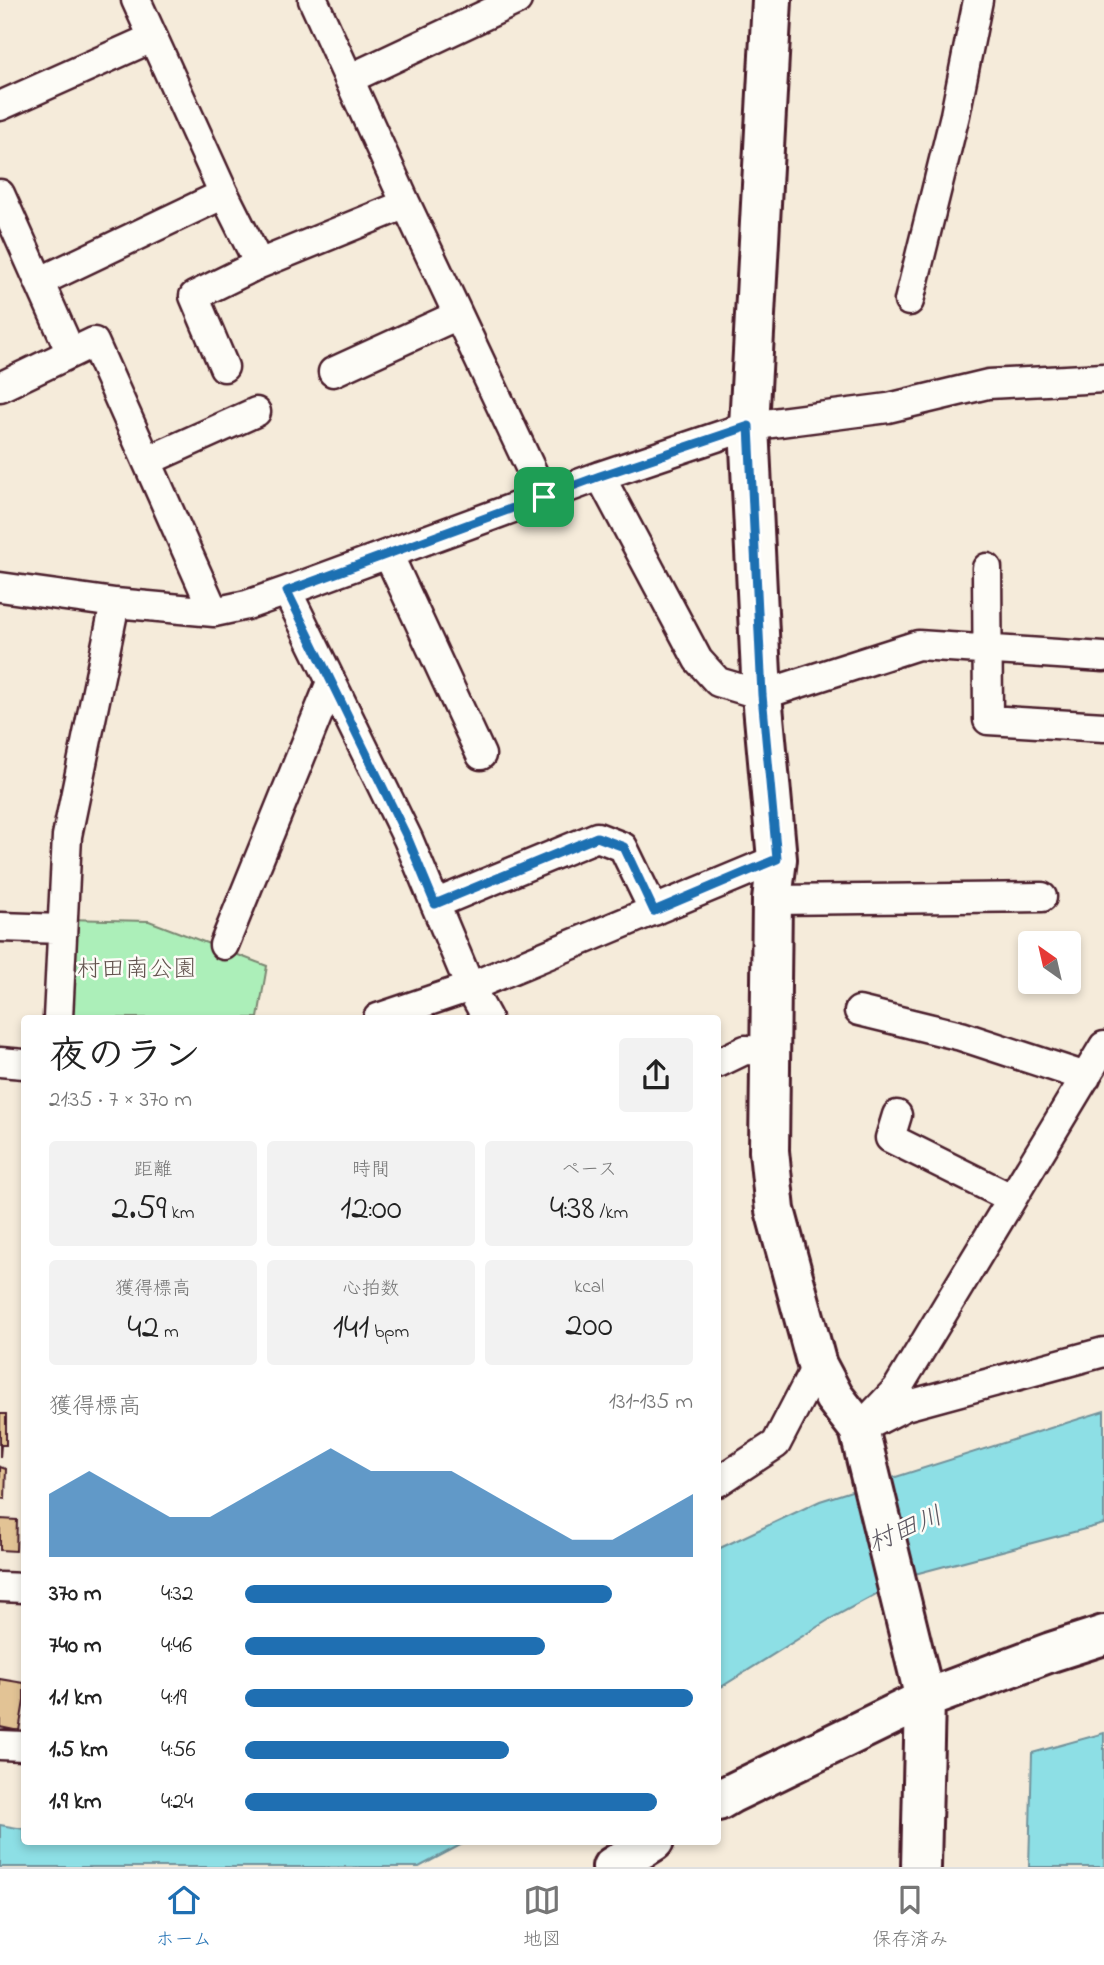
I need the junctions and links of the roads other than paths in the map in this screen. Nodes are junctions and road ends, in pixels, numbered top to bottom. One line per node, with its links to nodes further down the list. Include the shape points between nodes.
1 (136, 0): 6 (street)
2 (313, 0): 7 (street)
3 (517, 0): 7 (street)
4 (772, 0): 23 (street)
5 (978, 0): 15 (street, via 956,115)
6 (152, 38): 8 (street); 10 (street)
7 (349, 79): 11 (street)
8 (0, 106)
9 (0, 194): 12 (street)
10 (223, 194): 13 (street); 14 (street)
11 (405, 204): 13 (street); 16 (street)
12 (10, 242): 14 (street)
13 (259, 264): 18 (street, via 194,296)
14 (39, 282): 17 (street)
15 (909, 301)
16 (458, 315): 19 (street); 26 (street)
17 (71, 352): 21 (street); 24 (street, via 94,342)
18 (224, 367)
19 (333, 372)
20 (1104, 378): 23 (street, via 988,384 888,408)
21 (0, 387)
22 (256, 412): 24 (street)
23 (749, 426): 25 (street); 36 (street)
24 (147, 461): 32 (street)
25 (600, 476): 26 (street); 36 (street, via 698,660 718,682)
26 (544, 497): 27 (street)
27 (388, 554): 30 (street); 38 (street)
28 (987, 568): 33 (street)
29 (0, 587): 31 (street)
30 (287, 591): 32 (street); 35 (street)
31 (115, 603): 32 (street); 45 (street, via 67,836)
32 (214, 612)
33 (989, 650): 34 (street); 36 (street, via 918,645); 37 (street, via 988,720)
34 (1104, 657)
35 (331, 682): 42 (street); 46 (street)
36 (762, 695): 39 (street)
37 (1104, 727)
38 (481, 755)
39 (777, 859): 41 (street); 43 (street)
40 (1042, 897): 41 (street)
41 (772, 900): 53 (street)
42 (435, 904): 43 (street, via 597,837 624,847); 47 (street)
43 (654, 911): 47 (street)
44 (0, 927): 45 (street)
45 (62, 929): 49 (street)
46 (223, 945)
47 (470, 987): 50 (street); 51 (street)
48 (859, 1010): 57 (street, via 961,1036)
49 (58, 1015)
50 (387, 1015)
51 (485, 1015)
52 (1104, 1046): 57 (street)
53 (771, 1051): 55 (street, via 745,1050); 61 (street, via 769,1151 775,1210)
54 (0, 1062): 56 (street)
55 (721, 1062)
56 (21, 1064)
57 (1086, 1076): 59 (street)
58 (897, 1115): 59 (street, via 890,1138)
59 (1011, 1198): 62 (street, via 897,1388)
60 (1104, 1352): 62 (street, via 905,1406)
61 (817, 1365): 62 (street); 63 (street, via 776,1444)
62 (859, 1429): 67 (street)
63 (721, 1480)
64 (0, 1587): 65 (street)
65 (21, 1588)
66 (1104, 1635): 67 (street)
67 (925, 1699): 70 (street); 73 (street)
68 (0, 1745): 69 (street)
69 (21, 1746)
70 (721, 1799)
71 (648, 1845): 72 (street)
72 (612, 1867)
73 (921, 1867)

